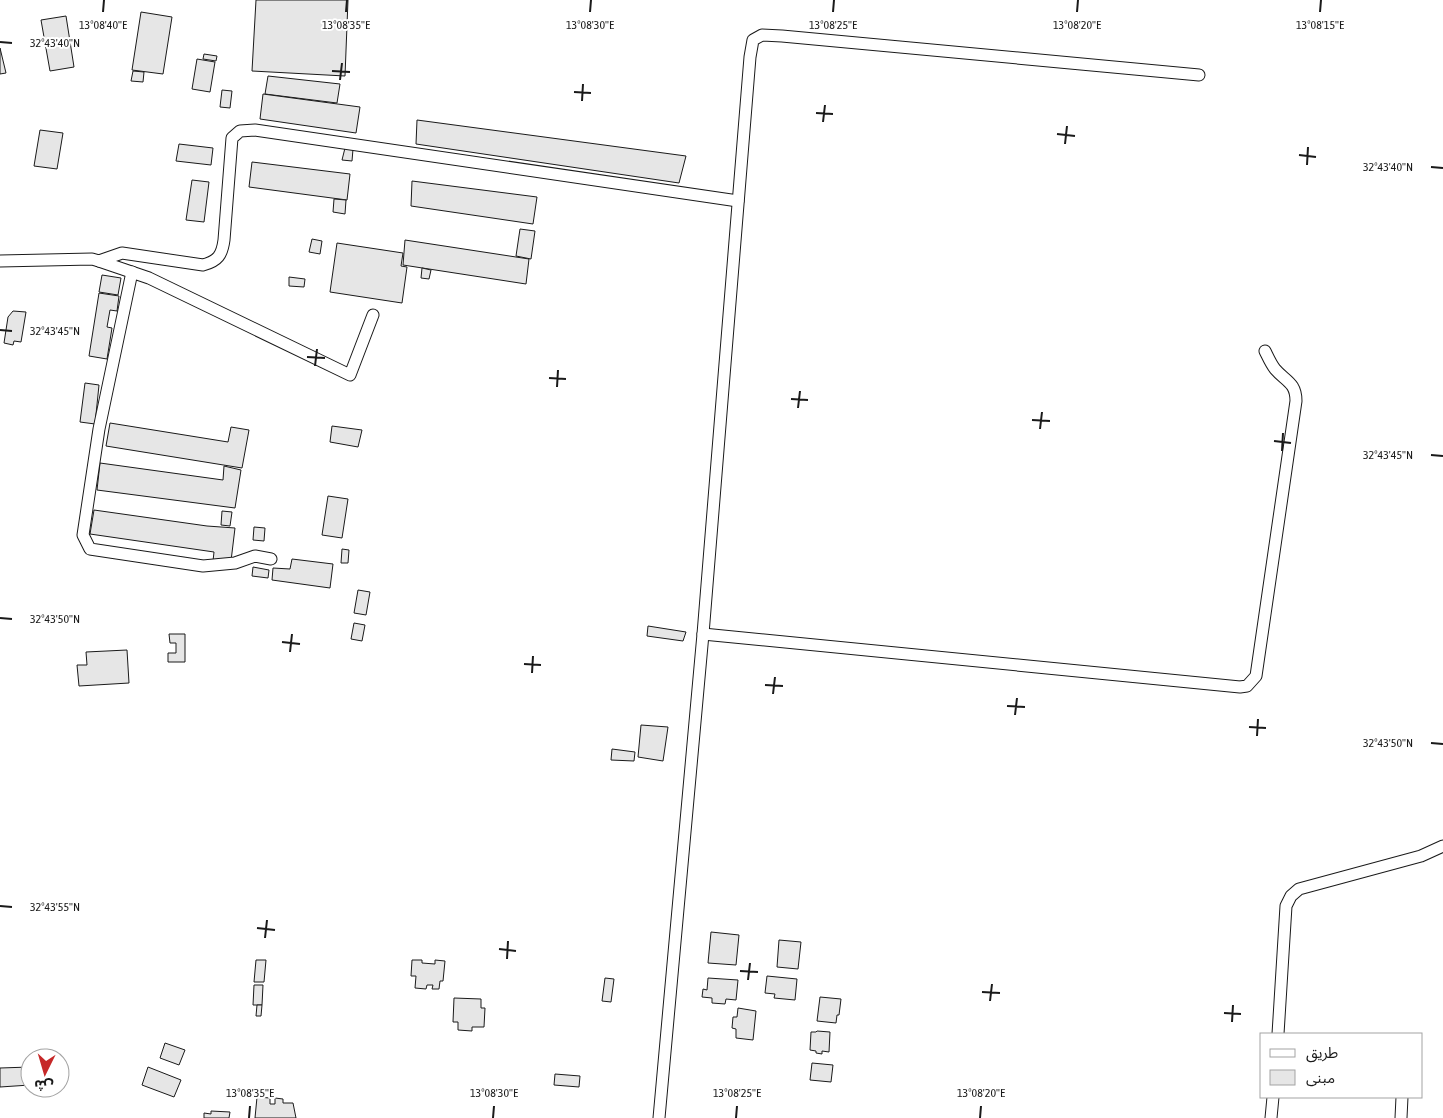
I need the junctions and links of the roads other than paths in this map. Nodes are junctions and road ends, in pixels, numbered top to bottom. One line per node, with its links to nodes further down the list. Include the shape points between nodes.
1 (1198, 75): 2 (street, via 762,36 752,44)
2 (738, 201): 4 (street, via 255,130 240,131 232,138 222,253 215,262 203,265 122,254); 9 (street)
3 (0, 261): 4 (street, via 92,259)
4 (99, 262): 5 (street)
5 (132, 272): 6 (street, via 350,375); 8 (street, via 99,429 83,536 90,549 203,566 235,563 255,556)
6 (372, 315)
7 (1265, 351): 9 (street, via 1275,369 1290,382 1296,392 1296,401 1256,676 1247,686)
8 (271, 559)
9 (703, 634): 14 (street)
10 (1443, 846): 11 (street, via 1421,856 1299,889 1291,896 1286,906)
11 (1278, 1033)
12 (1273, 1098): 15 (street)
13 (1402, 1098): 16 (street)
14 (659, 1118)
15 (1271, 1118)
16 (1401, 1118)

